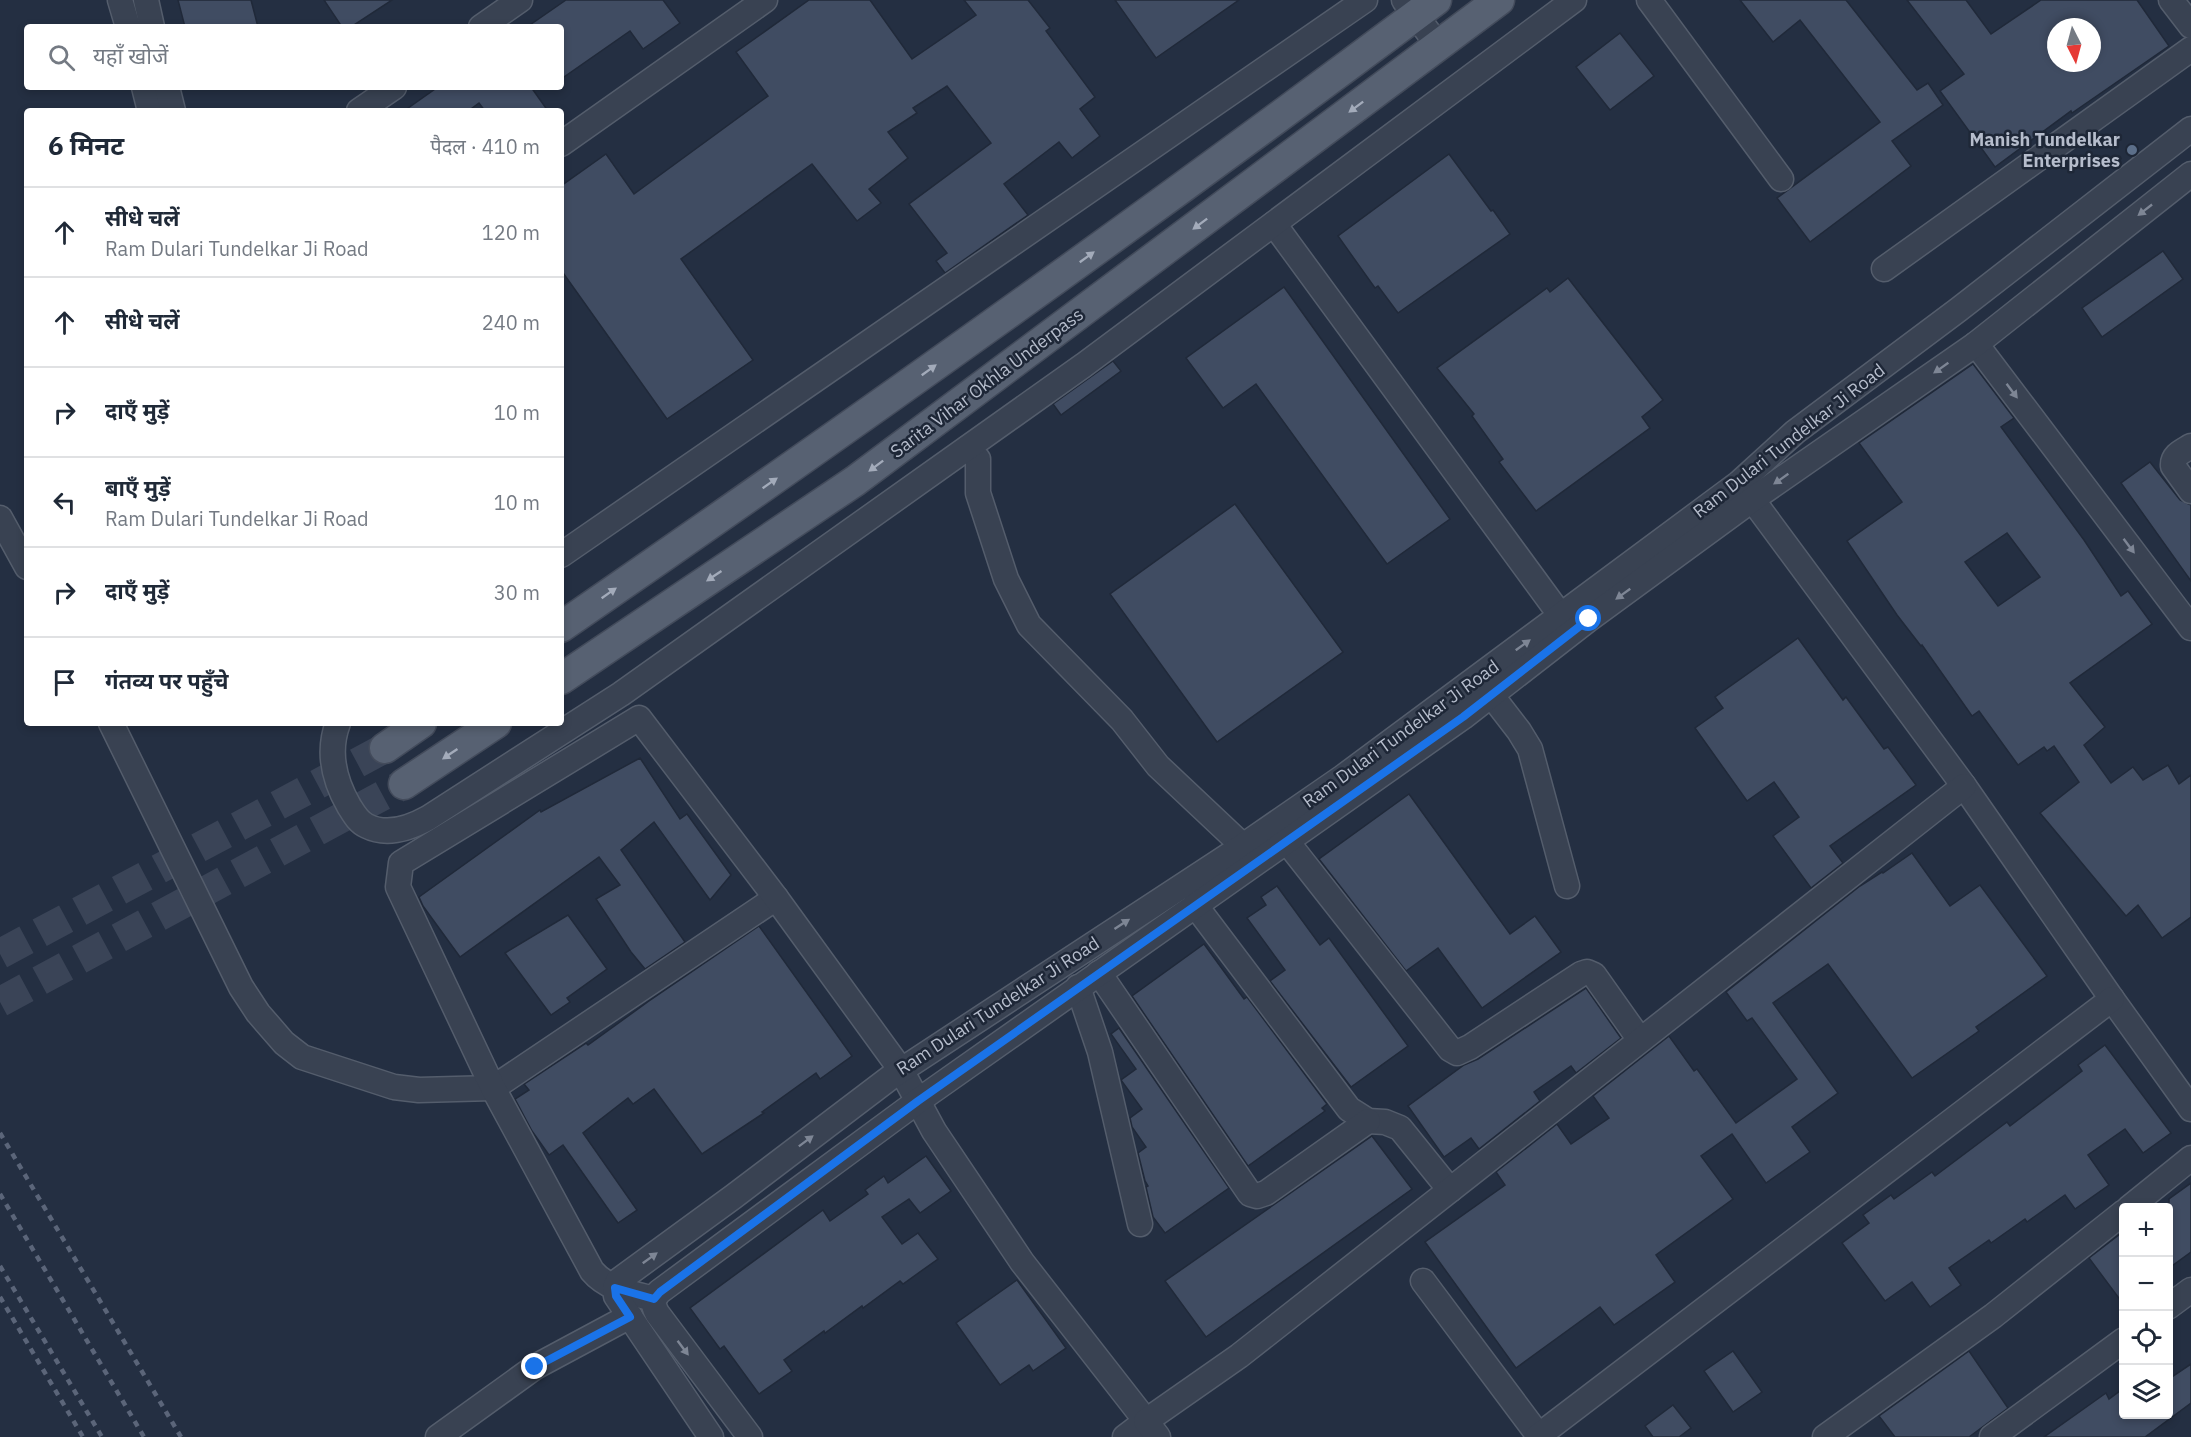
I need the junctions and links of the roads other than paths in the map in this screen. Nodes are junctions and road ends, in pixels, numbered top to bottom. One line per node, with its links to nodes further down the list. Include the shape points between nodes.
1 (120, 0): 11 (street)
2 (146, 0): 12 (street)
3 (520, 0): 13 (street)
4 (765, 0): 24 (street)
5 (1365, 0): 35 (street)
6 (1499, 0): 15 (main road, Sarita Vihar Okhla Underpass)
7 (1574, 0): 27 (street)
8 (2172, 0): 14 (street)
9 (1655, 2): 26 (street)
10 (1424, 4): 15 (street); 38 (main road, one-way to 10, via 1188,185 1386,38)
11 (127, 24)
12 (151, 24)
13 (485, 24)
14 (2191, 26)
15 (1449, 37): 40 (main road, Sarita Vihar Okhla Underpass, one-way to 40, via 855,482)
16 (2191, 49): 28 (street)
17 (145, 90): 20 (street)
18 (168, 90): 21 (street)
19 (390, 90): 22 (street)
20 (149, 108)
21 (172, 108)
22 (362, 108)
23 (2191, 129): 32 (street, Ram Dulari Tundelkar Ji Road, via 1795,432)
24 (564, 142)
25 (2191, 174): 29 (street, Ram Dulari Tundelkar Ji Road, one-way to 29)
26 (1781, 179)
27 (1274, 224): 31 (street); 37 (street)
28 (1884, 269)
29 (1977, 344): 32 (street, Ram Dulari Tundelkar Ji Road, one-way to 32); 39 (street, one-way to 39)
30 (2191, 446): 33 (street, via 2172,460)
31 (968, 448): 47 (street, via 621,694); 52 (street, via 978,459 978,493 1006,579 1029,625 1122,720 1158,766)
32 (1746, 491): 37 (street, Ram Dulari Tundelkar Ji Road); 41 (street, Ram Dulari Tundelkar Ji Road, one-way to 41); 50 (street)
33 (2191, 491)
34 (0, 518): 36 (street)
35 (564, 553)
36 (24, 562)
37 (1561, 616): 51 (street, Ram Dulari Tundelkar Ji Road, one-way to 37, via 1352,770)
38 (564, 625)
39 (2191, 628)
40 (564, 677)
41 (1492, 696): 51 (street, Ram Dulari Tundelkar Ji Road); 53 (street, via 1530,749)
42 (112, 726): 61 (street, via 241,987 284,1042 302,1057 394,1087)
43 (337, 726): 47 (street, via 332,738 332,765 339,789 357,819 384,831 411,828)
44 (417, 726): 46 (main road)
45 (491, 726): 49 (main road, one-way to 49)
46 (385, 748)
47 (523, 757): 48 (street)
48 (537, 780): 54 (street, via 639,718); 61 (street, via 401,863 398,887)
49 (404, 784)
50 (1964, 786): 58 (street); 59 (street)
51 (1280, 833): 52 (street, Ram Dulari Tundelkar Ji Road); 55 (street); 59 (street, via 1450,1049 1457,1053 1470,1047 1587,972 1594,975)
52 (1243, 846): 60 (street, Ram Dulari Tundelkar Ji Road, one-way to 52)
53 (1567, 886)
54 (776, 898): 60 (street); 61 (street)
55 (1194, 906): 56 (street); 64 (street, via 1349,1109)
56 (1099, 973): 57 (street); 64 (street, via 1250,1194 1266,1193)
57 (1078, 987): 62 (street); 69 (street, via 1100,1053)
58 (2112, 999): 63 (street); 78 (street)
59 (1641, 1040): 66 (street)
60 (901, 1070): 62 (street); 71 (street, Ram Dulari Tundelkar Ji Road, one-way to 60, via 618,1281)
61 (493, 1088): 71 (street, via 592,1271 600,1281)
62 (918, 1101): 73 (street); 77 (street, via 1022,1262)
63 (2191, 1108)
64 (1368, 1121): 66 (street, via 1400,1128)
65 (2191, 1158): 67 (street)
66 (1449, 1190): 77 (street)
67 (2135, 1203)
68 (2119, 1216): 83 (street, via 2002,1309)
69 (1140, 1224)
70 (1423, 1281): 78 (street)
71 (615, 1288): 73 (street); 75 (street)
72 (2191, 1290): 74 (street)
73 (654, 1299): 81 (street, one-way to 81, via 657,1313)
74 (2173, 1304)
75 (630, 1317): 79 (street, via 535,1367); 80 (street)
76 (2119, 1344): 84 (street)
77 (1152, 1429): 82 (street)
78 (1538, 1436)
79 (438, 1437)
80 (711, 1437)
81 (750, 1437)
82 (1125, 1437)
83 (1825, 1437)
84 (1992, 1437)

